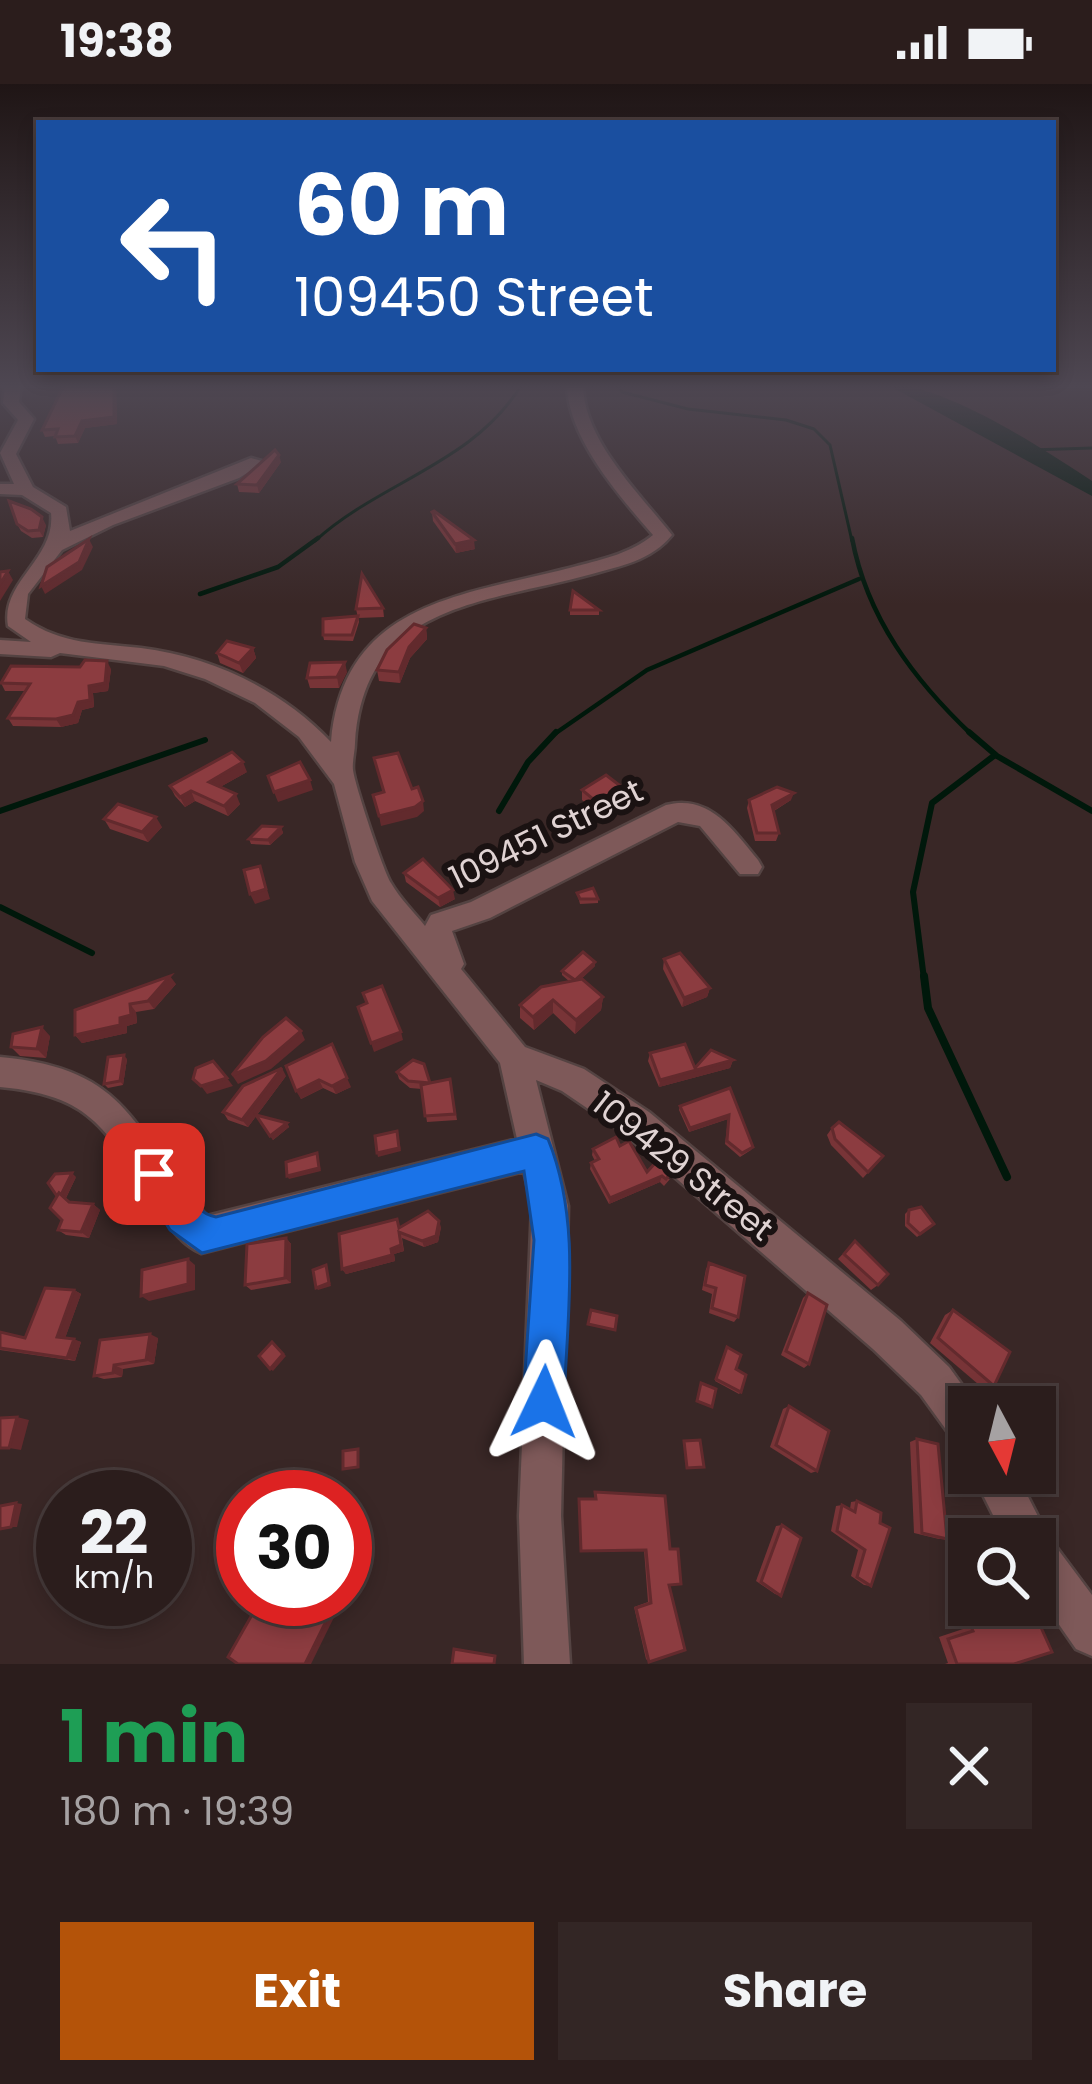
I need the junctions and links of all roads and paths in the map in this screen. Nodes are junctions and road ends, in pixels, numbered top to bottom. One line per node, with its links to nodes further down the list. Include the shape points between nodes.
1 (9, 458): 4 (street)
2 (603, 458): 8 (street, via 663,536 634,556 542,585 456,598 413,619 350,689)
3 (257, 462): 5 (street)
4 (13, 489): 5 (street, via 61,511)
5 (58, 544): 7 (street, via 12,616)
6 (0, 647): 7 (street)
7 (61, 651): 8 (street, via 163,659 232,684 274,706)
8 (341, 772): 10 (street, via 367,866 399,918)
9 (749, 867): 10 (street, 109451 Street, via 708,818 675,812 441,923 438,941)
10 (472, 1004): 11 (street)
11 (514, 1057): 13 (street); 14 (street, 109429 Street, via 573,1080 637,1123 887,1335)
12 (0, 1072): 13 (street, via 78,1088 131,1141 202,1235)
13 (536, 1151): 17 (street, via 552,1240 540,1516)
14 (948, 1399)
15 (1056, 1582): 16 (street)
16 (1092, 1633)
17 (547, 1664)

